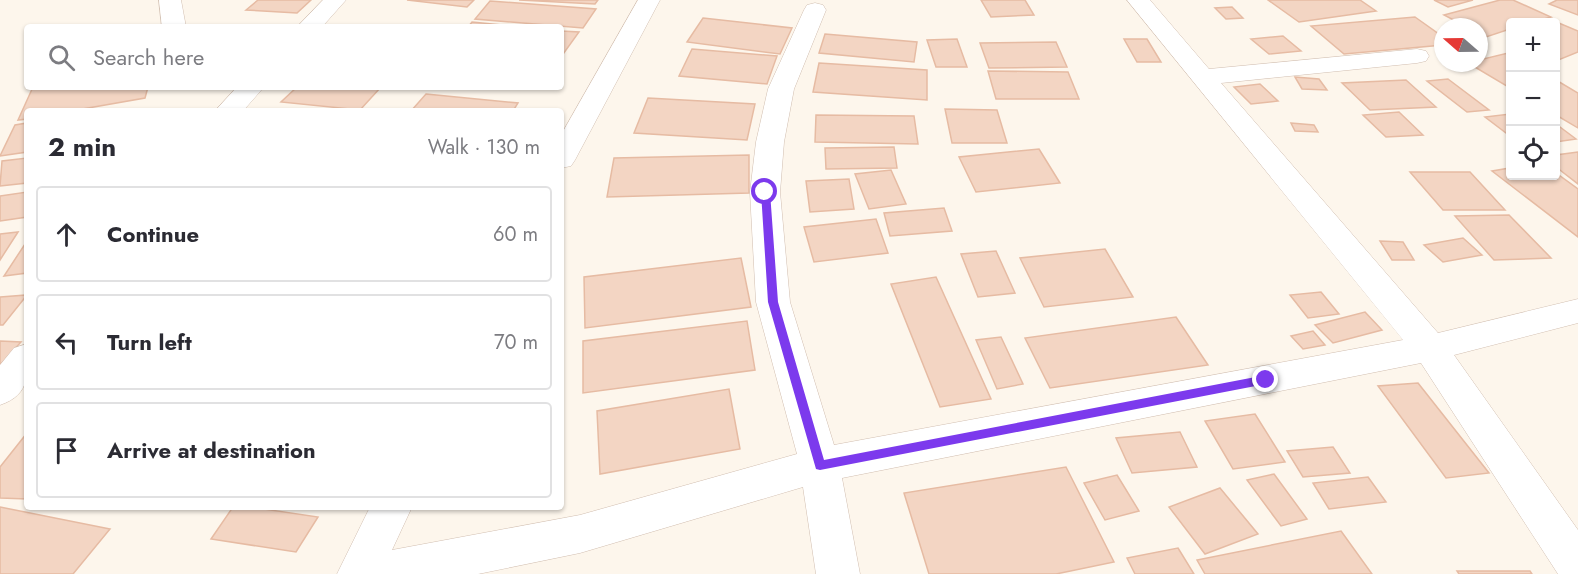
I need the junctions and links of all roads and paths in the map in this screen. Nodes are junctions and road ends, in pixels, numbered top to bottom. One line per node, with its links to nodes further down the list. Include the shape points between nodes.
1 (170, 0): 6 (street)
2 (335, 0): 7 (street)
3 (649, 0): 12 (street)
4 (1138, 0): 9 (street)
5 (815, 10): 17 (street, via 780,89 765,192 773,302)
6 (174, 24)
7 (312, 24)
8 (1416, 56): 9 (street)
9 (1201, 77): 14 (street)
10 (248, 90): 11 (street)
11 (231, 108)
12 (564, 155)
13 (1578, 311): 14 (street)
14 (1430, 348): 17 (street); 19 (street)
15 (24, 362): 16 (street)
16 (0, 390)
17 (820, 465): 21 (street, via 580,534); 22 (street)
18 (391, 510): 20 (street)
19 (1578, 566)
20 (359, 574)
21 (376, 574)
22 (838, 574)

